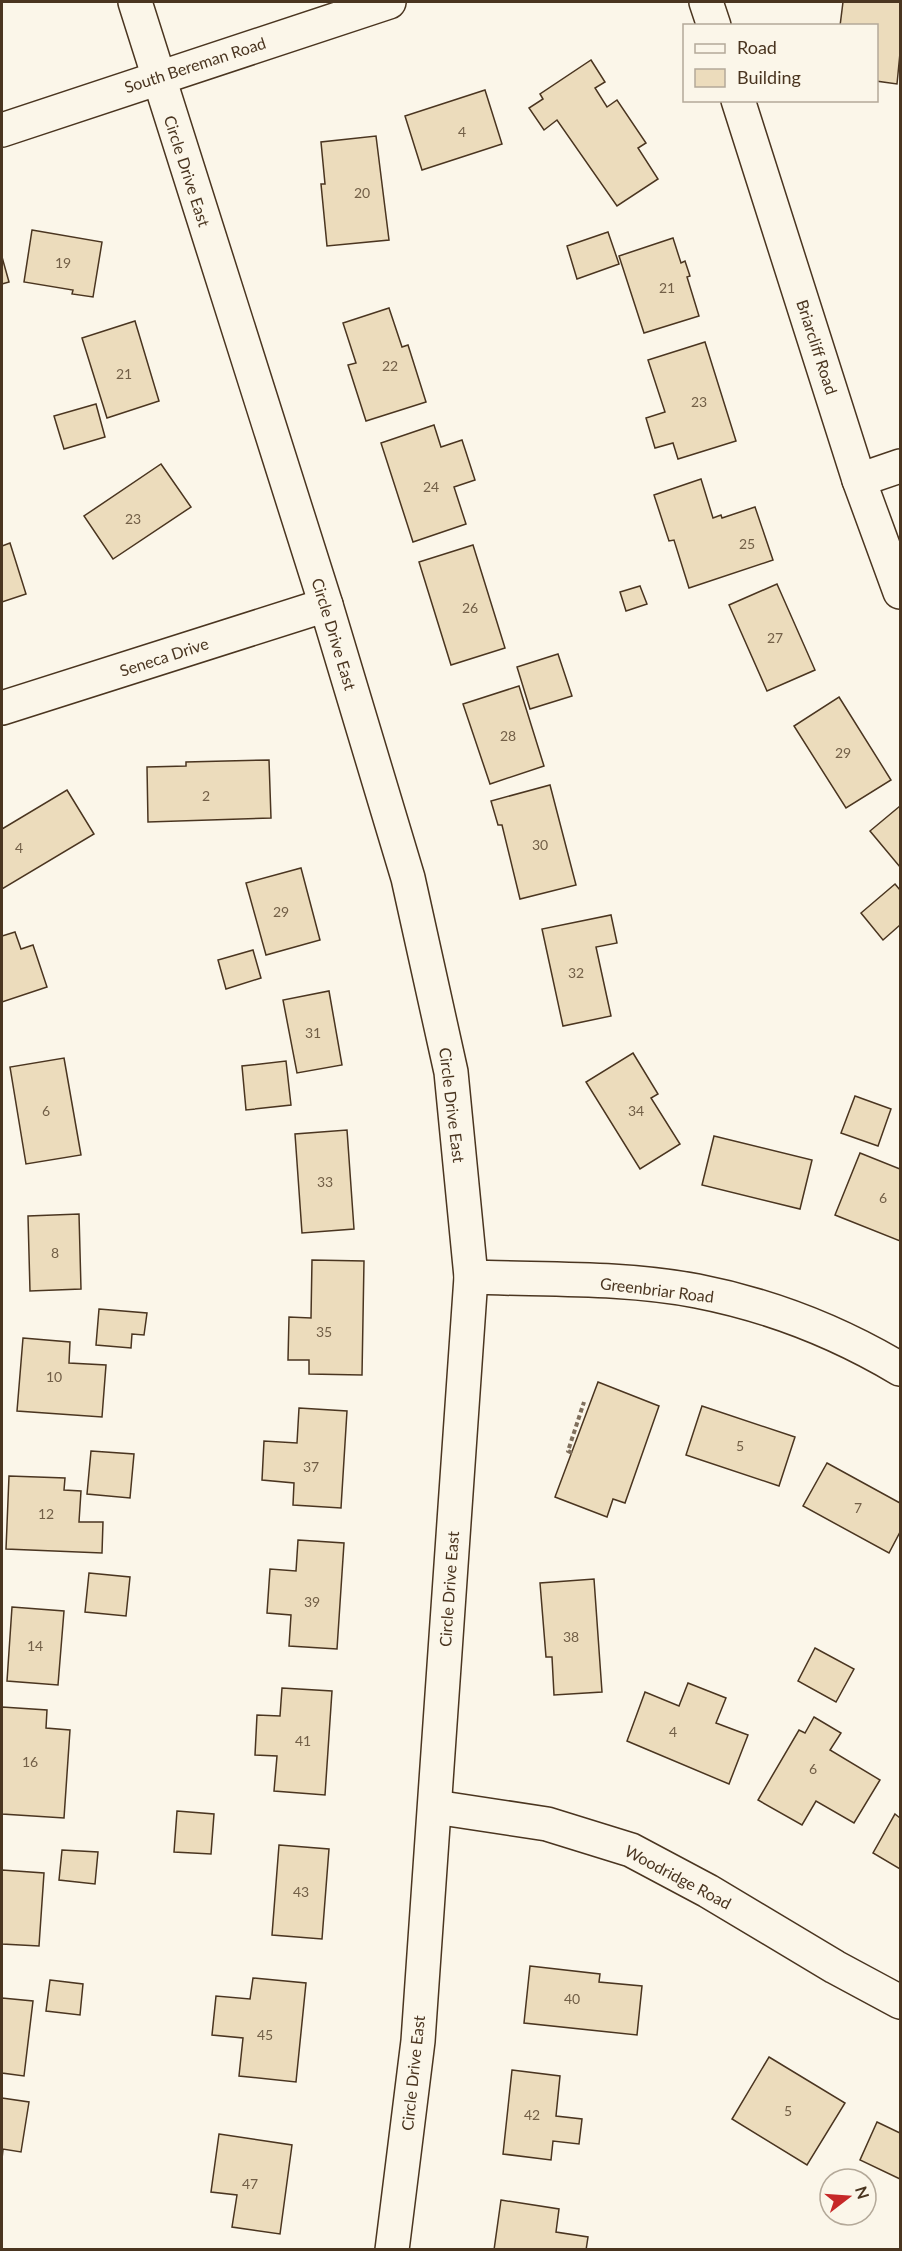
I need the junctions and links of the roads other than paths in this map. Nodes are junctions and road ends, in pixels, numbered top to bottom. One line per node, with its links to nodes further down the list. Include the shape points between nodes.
1 (135, 2): 5 (street, Circle Drive East)
2 (389, 2): 5 (street, South Bereman Road)
3 (706, 2): 4 (street)
4 (713, 24)
5 (158, 77): 7 (street, South Bereman Road); 11 (street, Circle Drive East)
6 (739, 102): 9 (street, Briarcliff Road)
7 (2, 130)
8 (900, 465): 9 (street)
9 (859, 480): 10 (street, Briarcliff Road)
10 (900, 592)
11 (326, 606): 12 (street, Seneca Drive); 13 (street, Circle Drive East, via 408,879 451,1071)
12 (2, 708)
13 (471, 1277): 14 (street, Greenbriar Road, via 634,1284 696,1291 753,1305 828,1331); 15 (street, Circle Drive East)
14 (900, 1369)
15 (435, 1807): 16 (street, Woodridge Road, via 547,1824 631,1850); 17 (street, Circle Drive East, via 418,2041)
16 (900, 2002)
17 (392, 2250)

